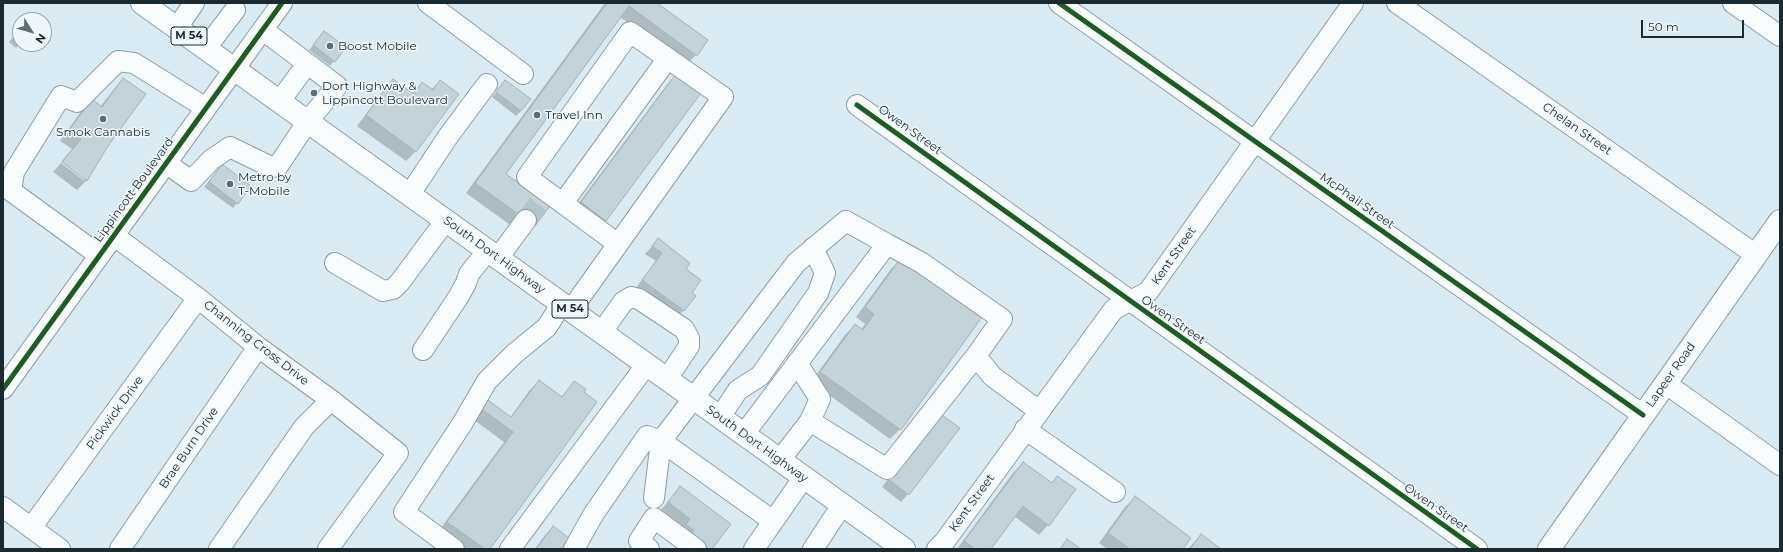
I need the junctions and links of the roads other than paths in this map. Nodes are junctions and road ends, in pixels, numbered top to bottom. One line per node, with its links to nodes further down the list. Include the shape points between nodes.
1 (142, 3): 10 (main road, South Dort Highway / M 54)
2 (194, 3): 10 (street)
3 (282, 3): 11 (street, Lippincott Boulevard)
4 (428, 3): 17 (street)
5 (1059, 3): 23 (street, McPhail Street)
6 (1353, 3): 23 (street, Kent Street)
7 (1397, 3): 36 (street, Chelan Street)
8 (1733, 3): 12 (street)
9 (233, 5): 13 (street)
10 (177, 28): 13 (main road, South Dort Highway / M 54)
11 (263, 30): 15 (street); 16 (street, Lippincott Boulevard)
12 (1780, 36)
13 (206, 48): 16 (main road, South Dort Highway / M 54)
14 (668, 58): 26 (street); 26 (street, via 630,32 528,177); 31 (street, via 723,97)
15 (307, 64): 19 (street); 22 (street, via 337,86)
16 (235, 69): 19 (main road, South Dort Highway / M 54); 21 (street, Lippincott Boulevard)
17 (523, 74)
18 (487, 84): 25 (street)
19 (280, 101): 22 (main road, South Dort Highway / M 54)
20 (858, 105): 39 (street, Owen Street)
21 (206, 108): 24 (street, Lippincott Boulevard); 35 (street, via 134,63 118,61 77,102 61,96 14,172 11,190)
22 (308, 121): 24 (street, via 278,166 271,167 230,147 211,160 191,181); 25 (main road, South Dort Highway / M 54)
23 (1255, 141): 39 (street, Kent Street, via 1148,292); 53 (street, McPhail Street)
24 (166, 163): 30 (street, Lippincott Boulevard)
25 (410, 194): 27 (main road, South Dort Highway / M 54)
26 (551, 198): 31 (street)
27 (446, 220): 34 (main road, South Dort Highway / M 54); 37 (street, via 393,289 383,291)
28 (526, 220): 34 (street)
29 (1780, 221): 36 (main road, Lapeer Road)
30 (113, 235): 35 (street, Lippincott Boulevard); 38 (street, Channing Cross Drive)
31 (618, 244): 40 (street)
32 (887, 244): 33 (street, via 846,221); 44 (street, via 922,262 1002,319); 45 (street)
33 (813, 248): 50 (street, via 796,263); 54 (street, via 825,273 818,293 760,376 738,390)
34 (493, 254): 40 (main road, South Dort Highway / M 54); 43 (street, via 469,274 459,296)
35 (99, 255): 49 (street, Lippincott Boulevard)
36 (1756, 255): 48 (main road, Lapeer Road)
37 (335, 263)
38 (198, 298): 42 (street, Channing Cross Drive); 67 (street, Pickwick Drive)
39 (1131, 302): 52 (street, Kent Street, via 1114,309); 81 (street, Owen Street)
40 (567, 307): 41 (main road, South Dort Highway / M 54); 72 (street, via 487,381 404,512)
41 (602, 332): 46 (main road, South Dort Highway / M 54); 47 (street, via 623,302 631,297 639,299 684,329 689,338 689,346)
42 (258, 347): 51 (street, Channing Cross Drive); 69 (street, Brae Burn Drive)
43 (423, 350)
44 (976, 356): 52 (street, via 992,376); 55 (street, via 886,469)
45 (797, 363): 55 (street, via 820,399); 57 (street)
46 (647, 364): 47 (main road, South Dort Highway / M 54); 73 (street)
47 (667, 379): 50 (main road, South Dort Highway / M 54)
48 (1665, 383): 53 (main road, Lapeer Road); 60 (street)
49 (3, 389)
50 (694, 398): 54 (main road, South Dort Highway / M 54); 58 (street)
51 (331, 400): 70 (street, via 304,427); 71 (street, Channing Cross Drive, via 398,453)
52 (1038, 411): 56 (street, Kent Street)
53 (1643, 415): 82 (main road, Lapeer Road)
54 (720, 417): 57 (main road, South Dort Highway / M 54)
55 (810, 421): 59 (street)
56 (1025, 429): 62 (street); 80 (street, Kent Street)
57 (744, 434): 59 (main road, South Dort Highway / M 54)
58 (662, 441): 63 (street); 66 (street); 74 (street, via 647,436 593,515)
59 (780, 460): 61 (main road, South Dort Highway / M 54)
60 (1780, 465)
61 (804, 478): 64 (main road, South Dort Highway / M 54); 66 (street)
62 (1115, 492)
63 (654, 498)
64 (842, 505): 78 (street); 79 (main road, South Dort Highway / M 54)
65 (3, 507): 67 (street)
66 (773, 521): 77 (street)
67 (31, 528): 68 (street)
68 (60, 549)
69 (120, 549)
70 (219, 549)
71 (328, 549)
72 (454, 549)
73 (510, 549)
74 (574, 549)
75 (649, 549): 76 (street, via 639,541 654,518)
76 (696, 549)
77 (754, 549)
78 (813, 549)
79 (904, 549)
80 (937, 549)
81 (1477, 549)
82 (1548, 549)

